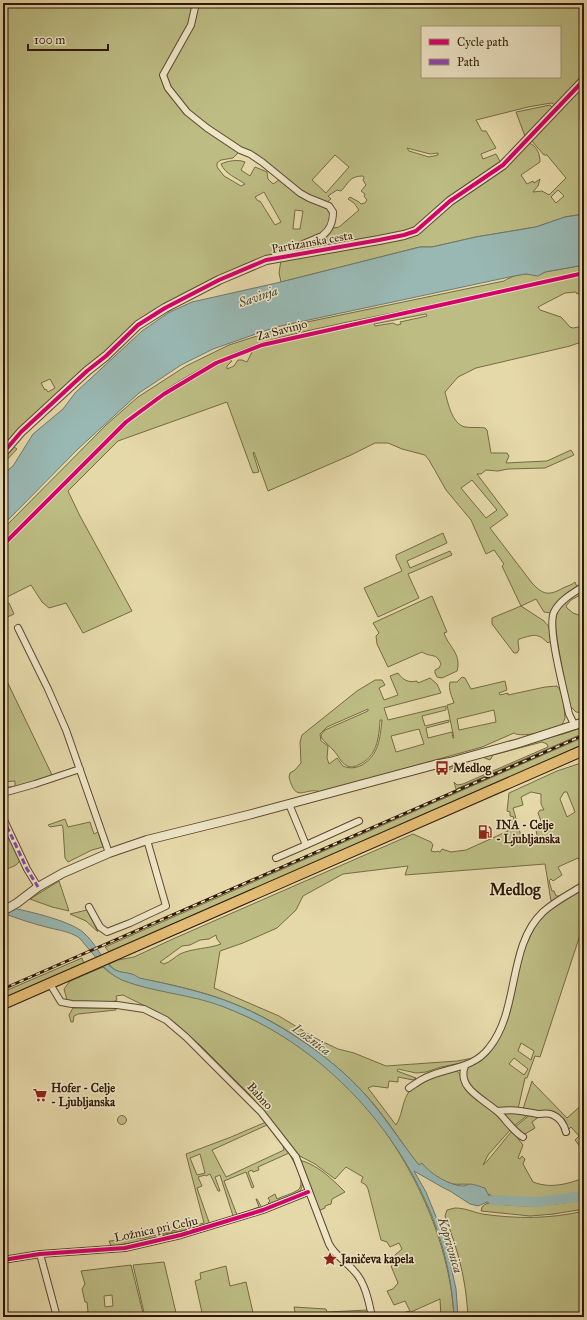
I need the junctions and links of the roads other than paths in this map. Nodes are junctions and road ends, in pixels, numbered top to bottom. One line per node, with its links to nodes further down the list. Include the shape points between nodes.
1 (196, 3): 3 (street, Partizanska cesta, via 191,25 163,75 168,88 187,112 208,128 262,162 290,186 332,208 331,225 322,236)
2 (584, 80): 3 (street, Partizanska cesta, via 503,165 450,201 416,231)
3 (267, 260): 4 (street, Partizanska cesta, via 219,280 138,325 44,410)
4 (3, 453)
5 (584, 586): 8 (street, via 556,607 552,619 567,705)
6 (18, 628): 10 (street, via 48,689)
7 (584, 722): 8 (street)
8 (575, 726): 12 (street, via 458,760)
9 (584, 750): 23 (main road)
10 (80, 769): 11 (street); 17 (street)
11 (3, 793)
12 (289, 804): 15 (street); 16 (street)
13 (3, 818): 20 (street)
14 (359, 821): 16 (street)
15 (147, 840): 17 (street); 21 (street, via 166,906 107,932 100,927)
16 (306, 845): 18 (street)
17 (109, 853): 20 (street)
18 (276, 858)
19 (584, 885): 25 (street, via 544,911 536,921 523,948 504,1022 497,1037 482,1055)
20 (38, 887): 22 (street)
21 (89, 907)
22 (3, 911)
23 (50, 984): 24 (main road); 30 (street, Babno, via 61,1002 144,1008 166,1020 261,1112 296,1157)
24 (3, 1004)
25 (465, 1066): 26 (street, via 427,1077); 27 (street, via 462,1072 466,1085)
26 (409, 1088)
27 (497, 1111): 28 (street, via 524,1110 538,1114 550,1113 560,1119); 29 (street, via 517,1134)
28 (566, 1132)
29 (523, 1137)
30 (308, 1192): 31 (street, Ložnica pri Celju, via 263,1210 181,1235 125,1248); 34 (street, Babno, via 333,1253 359,1277)
31 (40, 1254): 32 (street, Ložnica pri Celju); 33 (street)
32 (3, 1260)
33 (57, 1317)
34 (372, 1317)

